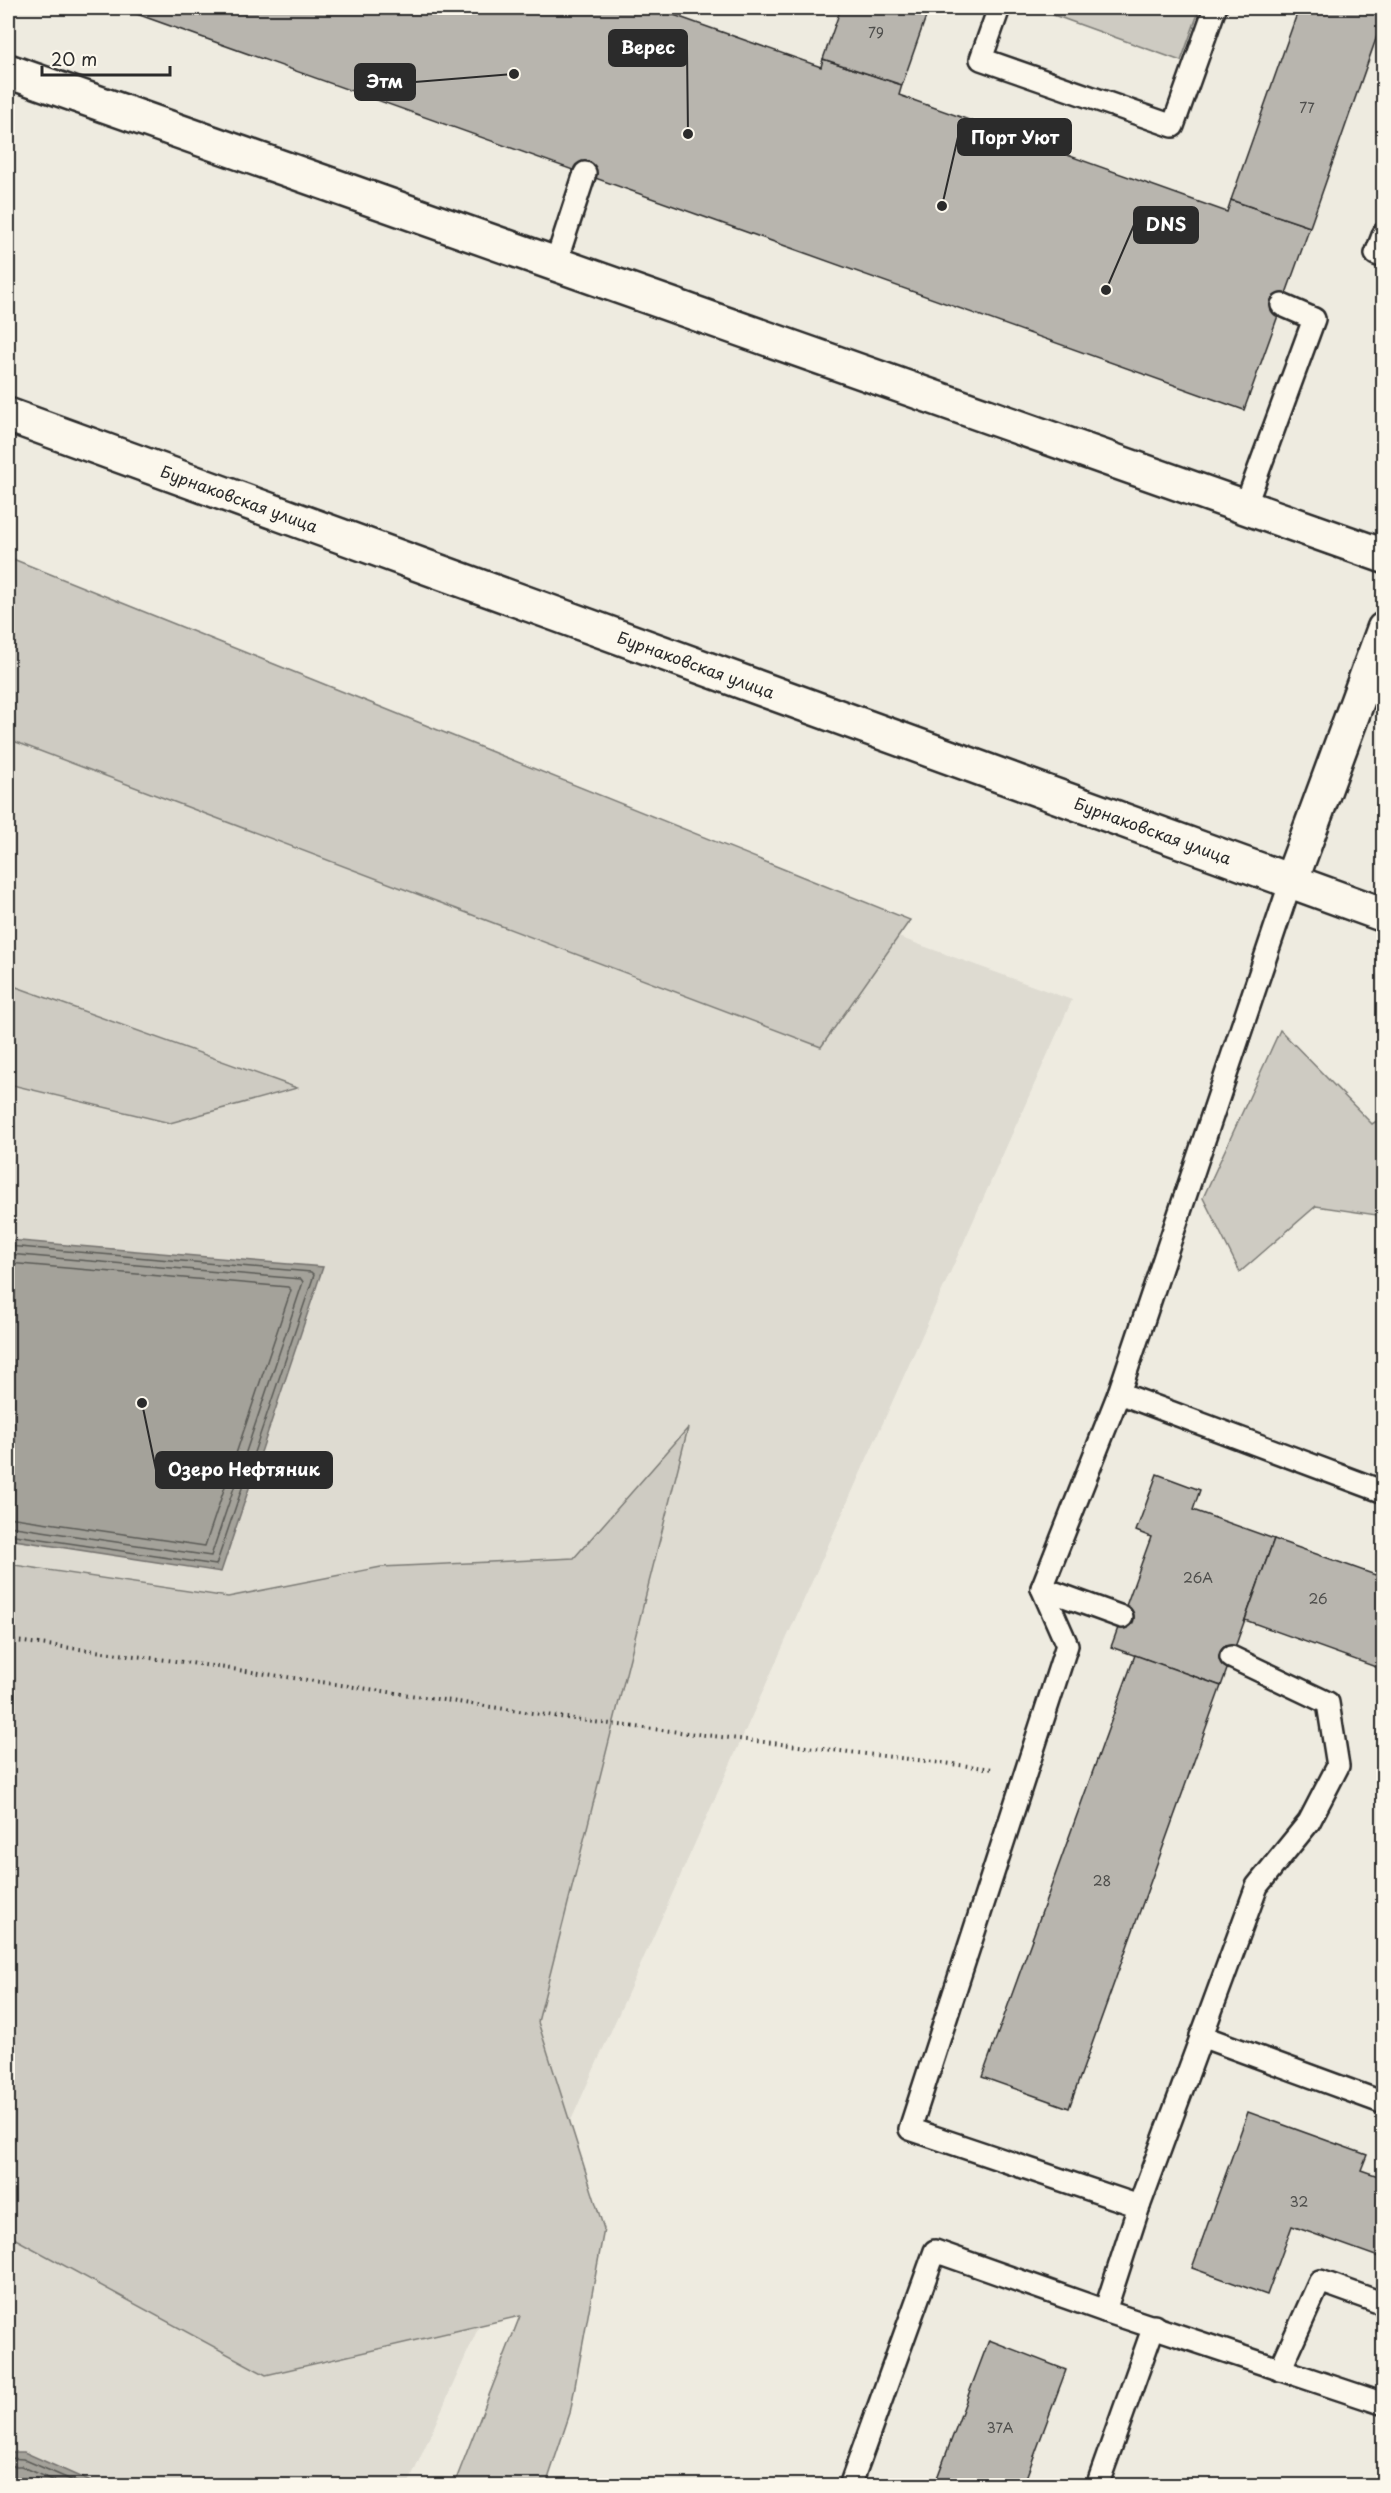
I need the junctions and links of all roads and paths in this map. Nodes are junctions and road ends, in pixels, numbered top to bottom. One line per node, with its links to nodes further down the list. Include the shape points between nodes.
1 (999, 8): 2 (lane, via 981,58 1173,126)
2 (1215, 8)
3 (8, 71): 7 (street)
4 (585, 173): 7 (lane)
5 (1383, 232): 6 (lane, via 1376,254)
6 (1383, 257)
7 (555, 265): 10 (street)
8 (1282, 304): 10 (lane, via 1314,319)
9 (8, 416): 13 (street, Бурнаковская улица)
10 (1245, 507): 11 (street)
11 (1383, 556)
12 (1383, 629): 13 (street)
13 (1291, 881): 14 (street, Бурнаковская улица); 15 (lane)
14 (1383, 915)
15 (1119, 1393): 16 (lane); 17 (lane)
16 (1383, 1492)
17 (1042, 1588): 18 (lane); 21 (lane, via 1066,1645)
18 (1122, 1617)
19 (8, 1640): 21 (path, via 594,1722)
20 (1231, 1657): 22 (lane, via 1328,1703 1338,1766 1309,1822 1257,1886)
21 (1025, 1772): 24 (lane, via 910,2129)
22 (1201, 2036): 23 (lane); 24 (lane)
23 (1383, 2103)
24 (1139, 2206): 26 (lane)
25 (1383, 2304): 28 (lane, via 1320,2281)
26 (1105, 2311): 27 (lane); 30 (lane, via 935,2251)
27 (1154, 2326): 28 (lane); 31 (lane)
28 (1280, 2370): 29 (lane)
29 (1383, 2404)
30 (850, 2486)
31 (1098, 2486)

